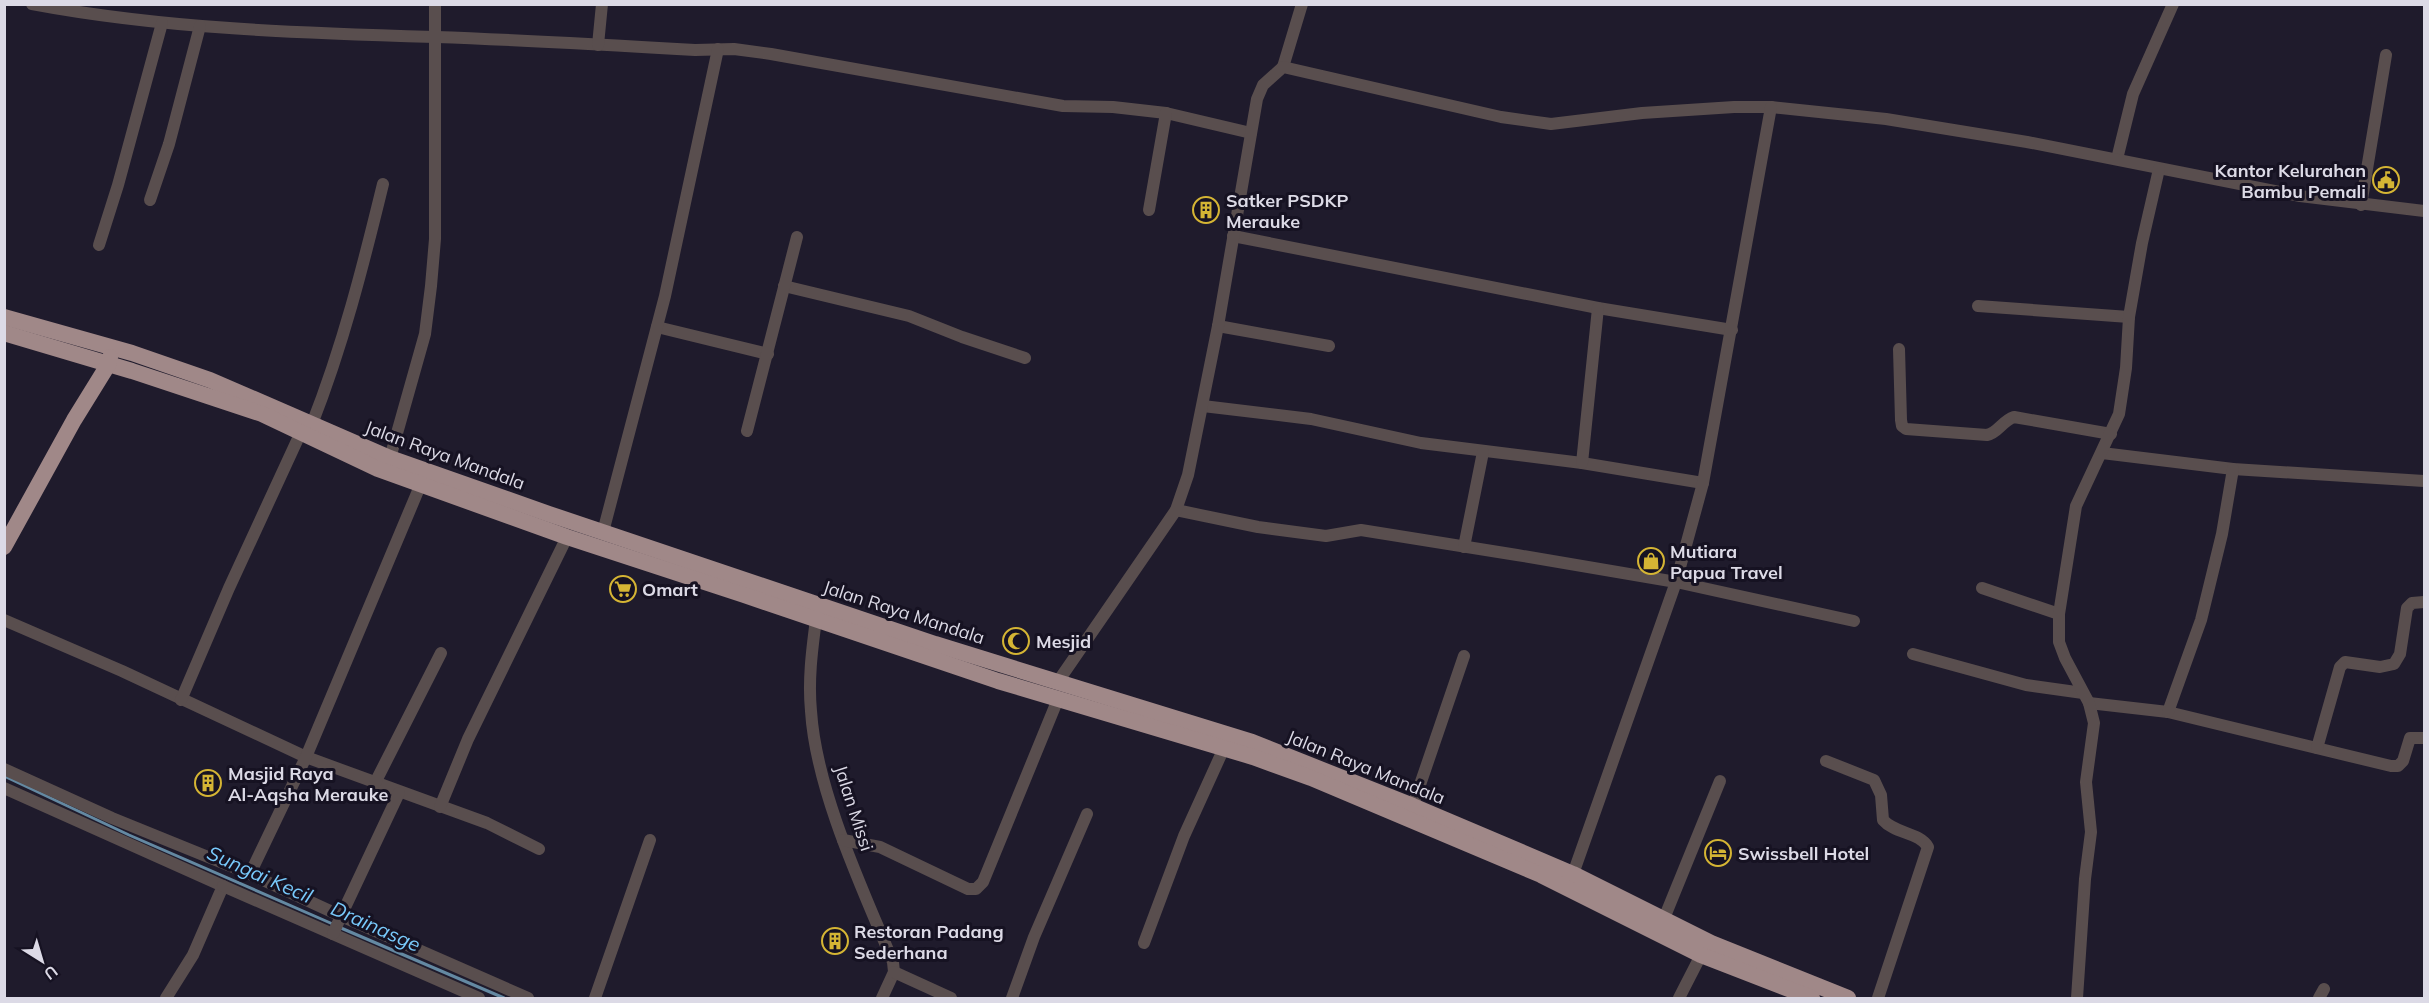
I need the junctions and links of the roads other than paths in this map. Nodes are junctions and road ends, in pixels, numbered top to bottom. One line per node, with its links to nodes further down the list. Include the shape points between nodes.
1 (32, 4): 6 (street)
2 (435, 4): 8 (street)
3 (602, 4): 9 (street)
4 (1302, 4): 12 (street)
5 (2173, 4): 16 (street, via 2133,94)
6 (162, 23): 7 (street); 25 (street)
7 (200, 26): 8 (street); 19 (street)
8 (436, 37): 9 (street); 47 (street, via 435,239 431,286 425,334)
9 (598, 45): 10 (street)
10 (718, 49): 14 (street, via 771,54 1063,106); 32 (street)
11 (2386, 55): 20 (street)
12 (1283, 67): 13 (street, via 1421,100 1551,124 1652,112); 15 (street, via 1260,91)
13 (1771, 108): 16 (street, via 1886,119); 33 (street)
14 (1166, 113): 15 (street); 21 (street)
15 (1251, 133): 23 (street)
16 (2117, 159): 17 (street)
17 (2159, 169): 20 (street); 30 (street)
18 (383, 184): 42 (street, via 352,310 334,367)
19 (150, 200)
20 (2361, 205): 22 (street)
21 (1149, 210)
22 (2424, 211)
23 (1233, 236): 28 (street); 31 (street)
24 (797, 237): 26 (street)
25 (99, 245)
26 (784, 286): 38 (street); 39 (street, via 909,316)
27 (1978, 306): 30 (street)
28 (1598, 308): 33 (street); 48 (street)
29 (4, 317): 36 (highway, Jalan Raya Mandala)
30 (2129, 317): 44 (street, via 2123,394)
31 (1218, 326): 35 (street); 41 (street)
32 (657, 327): 38 (street); 55 (street)
33 (1732, 330): 51 (street)
34 (4, 333): 40 (highway, Jalan Raya Mandala)
35 (1329, 346)
36 (113, 348): 40 (highway); 42 (highway, Jalan Raya Mandala, via 210,380)
37 (1899, 349): 44 (street, via 1900,420 1906,429 1987,435 2014,417)
38 (768, 354): 43 (street)
39 (1025, 358)
40 (108, 365): 42 (highway, Jalan Raya Mandala); 57 (highway)
41 (1203, 406): 45 (street, via 1311,419); 53 (street, via 1188,476)
42 (306, 428): 47 (highway, Jalan Raya Mandala); 52 (highway, Jalan Raya Mandala, via 378,469); 71 (street, via 229,588)
43 (747, 431)
44 (2111, 434): 46 (street)
45 (1483, 452): 48 (street); 58 (street)
46 (2102, 453): 49 (street); 62 (street, via 2076,506)
47 (390, 458): 54 (highway, Jalan Raya Mandala)
48 (1582, 463): 51 (street)
49 (2233, 469): 50 (street); 72 (street, via 2201,620)
50 (2424, 481)
51 (1703, 483): 59 (street)
52 (420, 486): 54 (highway, Jalan Raya Mandala); 76 (street)
53 (1176, 510): 58 (street, via 1326,536 1361,530); 69 (street)
54 (546, 521): 55 (highway, Jalan Raya Mandala); 56 (highway, Jalan Raya Mandala)
55 (603, 532): 69 (highway, Jalan Raya Mandala)
56 (567, 537): 64 (highway, Jalan Raya Mandala); 83 (street, via 468,739)
57 (4, 547)
58 (1464, 547): 59 (street)
59 (1676, 582): 65 (street); 90 (street)
60 (1982, 588): 62 (street)
61 (2424, 602): 75 (street, via 2412,603 2407,608 2400,654 2394,663 2380,667 2345,662 2340,667)
62 (2059, 614): 70 (street, via 2059,642)
63 (4, 620): 71 (street)
64 (816, 620): 69 (highway, Jalan Raya Mandala, via 998,681); 87 (street, Jalan Missi, via 810,692 812,726)
65 (1854, 621)
66 (441, 653): 80 (street)
67 (1913, 654): 70 (street)
68 (1464, 656): 84 (street)
69 (1057, 691): 74 (highway, Jalan Raya Mandala); 84 (highway, Jalan Raya Mandala, via 1252,742); 87 (street, via 983,882 976,890 880,848)
70 (2086, 698): 72 (street); 108 (street, via 2094,723 2086,782 2091,832)
71 (181, 700): 76 (street)
72 (2168, 712): 75 (street)
73 (2424, 738): 75 (street, via 2410,738 2403,761 2395,767)
74 (1224, 748): 84 (highway, Jalan Raya Mandala); 94 (street, via 1184,836)
75 (2317, 748)
76 (306, 757): 80 (street); 89 (street)
77 (1826, 761): 107 (street, via 1874,780 1881,795 1883,820 1928,847)
78 (4, 769): 89 (street)
79 (1720, 781): 92 (street)
80 (375, 783): 82 (street)
81 (4, 788): 91 (street)
82 (399, 793): 83 (street); 93 (street)
83 (440, 807): 88 (street, via 487,823)
84 (1411, 812): 90 (highway, Jalan Raya Mandala); 95 (highway, Jalan Raya Mandala)
85 (1087, 814): 103 (street)
86 (650, 840): 100 (street)
87 (843, 840): 96 (street, Jalan Missi)
88 (539, 849)
89 (250, 874): 93 (street)
90 (1573, 874): 92 (highway, Jalan Raya Mandala)
91 (223, 886): 93 (street); 97 (street, via 193,955)
92 (1663, 921): 106 (highway, Jalan Raya Mandala)
93 (337, 925): 98 (street); 99 (street)
94 (1144, 943)
95 (1701, 955): 104 (street); 105 (highway, Jalan Raya Mandala)
96 (894, 972): 101 (street); 102 (street)
97 (166, 999)
98 (479, 999)
99 (528, 999)
100 (595, 999)
101 (882, 999)
102 (951, 999)
103 (1012, 999)
104 (1679, 999)
105 (1812, 999)
106 (1848, 999)
107 (1878, 999)
108 (2077, 999)

